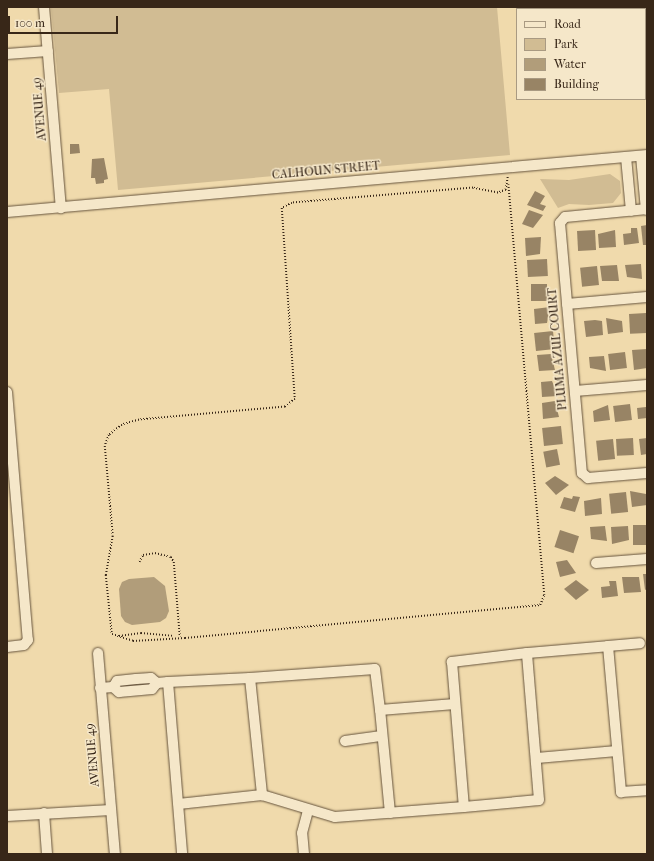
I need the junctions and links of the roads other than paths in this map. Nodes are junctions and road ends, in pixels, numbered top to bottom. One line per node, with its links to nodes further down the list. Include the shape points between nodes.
1 (44, 7): 2 (street, AVENUE 49)
2 (48, 51): 3 (street); 6 (street, AVENUE 49)
3 (7, 54)
4 (644, 156): 5 (street, CALHOUN STREET); 7 (street)
5 (626, 157): 6 (street, CALHOUN STREET); 8 (street)
6 (61, 208): 9 (street, CALHOUN STREET)
7 (647, 210): 8 (street)
8 (631, 211): 11 (street, PLUMA AZUL COURT, via 562,219)
9 (7, 212)
10 (647, 297): 11 (street)
11 (567, 304): 13 (street, PLUMA AZUL COURT)
12 (647, 385): 13 (street)
13 (575, 391): 15 (street, PLUMA AZUL COURT, via 584,477)
14 (7, 392): 20 (street, via 27,643)
15 (647, 473)
16 (647, 559): 17 (street)
17 (596, 563)
18 (640, 643): 19 (street)
19 (608, 646): 22 (street); 34 (street)
20 (7, 647)
21 (98, 653): 28 (street, AVENUE 49)
22 (527, 653): 30 (street, via 452,662); 35 (street)
23 (250, 678): 25 (street); 31 (street, via 375,670); 37 (street)
24 (136, 679): 26 (street, via 151,678); 27 (street, via 117,681); 29 (street)
25 (168, 682): 26 (street); 38 (street)
26 (157, 683): 29 (street, via 152,689)
27 (113, 687): 28 (street); 29 (street, via 119,692)
28 (100, 688): 40 (street, AVENUE 49)
29 (137, 690)
30 (455, 704): 31 (street); 39 (street)
31 (380, 710): 32 (street)
32 (382, 736): 33 (street); 43 (street)
33 (344, 741)
34 (617, 751): 35 (street); 36 (street, via 621,792)
35 (536, 758): 39 (street, via 539,800)
36 (647, 790)
37 (262, 795): 38 (street); 41 (street)
38 (178, 804): 47 (street)
39 (464, 807): 43 (street)
40 (111, 810): 42 (street); 46 (street, AVENUE 49)
41 (308, 811): 43 (street, via 335,817); 48 (street, via 302,833)
42 (44, 813): 44 (street); 45 (street)
43 (390, 813)
44 (7, 816)
45 (47, 854)
46 (115, 854)
47 (182, 854)
48 (304, 854)

